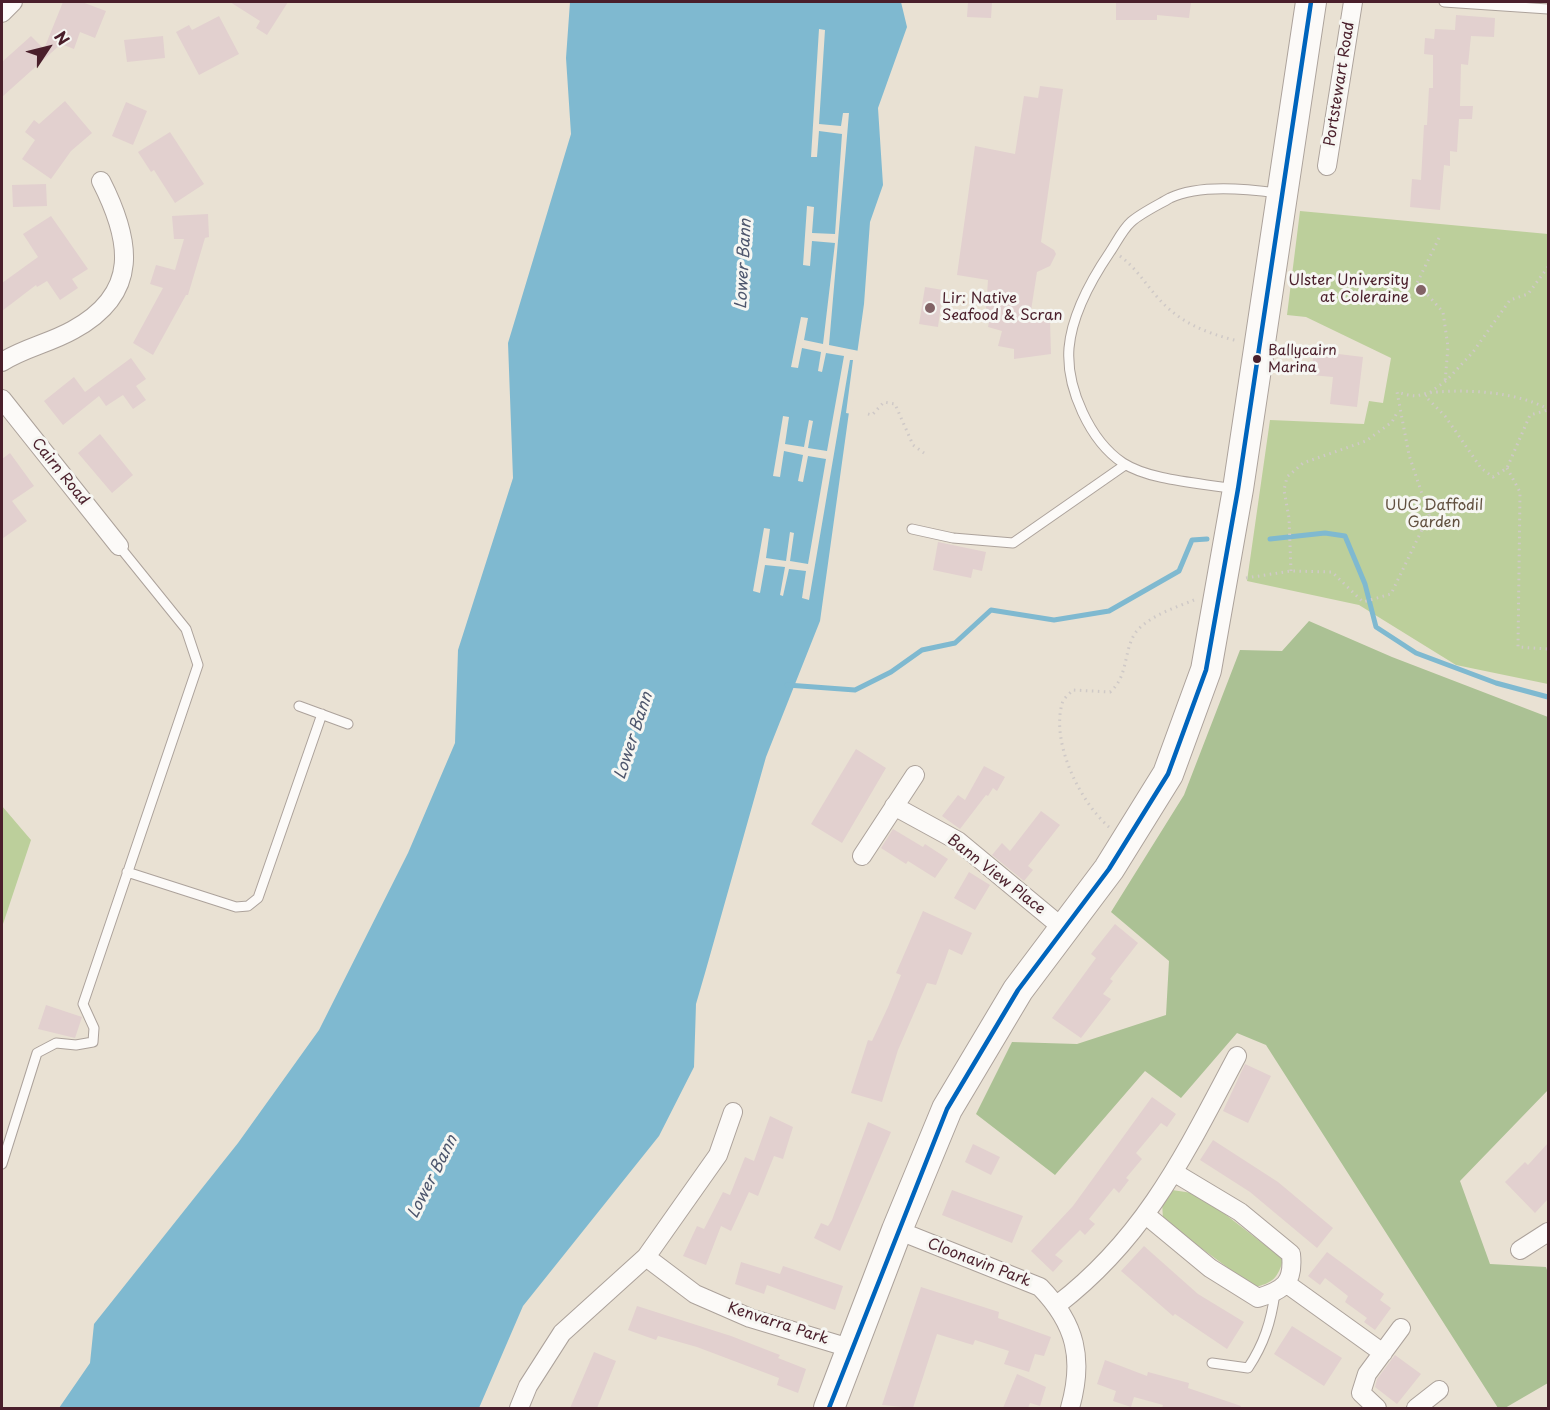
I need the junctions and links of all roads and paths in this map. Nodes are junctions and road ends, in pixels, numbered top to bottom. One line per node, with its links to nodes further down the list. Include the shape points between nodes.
1 (13, 2): 7 (street)
2 (1311, 2): 10 (main road)
3 (1353, 2): 8 (street, Portstewart Road)
4 (1444, 2): 5 (lane)
5 (1520, 4): 6 (lane)
6 (1548, 9)
7 (2, 13)
8 (1327, 166)
9 (101, 181): 15 (street, via 125,239 124,268 114,294 96,316 72,331)
10 (1284, 193): 12 (lane, via 1223,187 1173,197 1131,222); 14 (main road)
11 (1438, 238): 16 (path, via 1417,283 1443,312 1448,347)
12 (1112, 250): 14 (path, via 1132,265 1180,320 1210,335); 23 (lane, via 1081,302 1069,348 1075,393 1088,425)
13 (1548, 267): 16 (path, via 1528,294 1510,300 1473,352)
14 (1258, 346): 25 (main road)
15 (2, 362)
16 (1445, 382): 17 (path)
17 (1425, 396): 19 (path, via 1397,392); 20 (path, via 1436,392 1501,394 1534,401); 24 (path, via 1481,468 1493,477)
18 (3, 405): 27 (street, Cairn Road)
19 (1399, 410): 28 (path, via 1392,422 1366,441 1303,463 1287,477 1284,490); 28 (path, via 1429,515 1391,594 1363,602 1332,572)
20 (1548, 410): 24 (path, via 1530,415)
21 (868, 414): 22 (path, via 872,415 885,402 895,404 913,445)
22 (924, 453)
23 (1125, 465): 25 (lane, via 1189,482); 26 (lane, via 1013,543 953,538)
24 (1507, 468): 30 (path, via 1520,492 1518,647)
25 (1238, 489): 29 (main road)
26 (912, 529)
27 (119, 546): 38 (lane, via 186,629 198,665)
28 (1291, 571): 29 (path)
29 (1222, 582): 36 (main road, via 1206,670 1183,734 1168,774); 36 (path, via 1153,617 1135,633 1120,684 1110,692 1073,690 1062,702 1059,731 1072,777 1096,816)
30 (1548, 649)
31 (299, 706): 32 (lane)
32 (322, 714): 33 (lane); 38 (lane, via 258,898 248,906 236,907)
33 (348, 724)
34 (915, 775): 35 (street)
35 (894, 806): 37 (street); 39 (street, Bann View Place, via 958,842)
36 (1126, 842): 39 (main road)
37 (862, 856)
38 (127, 872): 42 (lane, via 82,1004 94,1028 93,1042 56,1044 37,1053)
39 (1064, 929): 45 (main road, via 1018,990 947,1109)
40 (1237, 1056): 43 (street)
41 (733, 1112): 48 (street, via 718,1155)
42 (2, 1164)
43 (1175, 1173): 44 (street); 49 (street, via 1240,1212 1292,1254 1293,1270)
44 (1146, 1215): 49 (street, via 1210,1268 1258,1298); 50 (street, via 1092,1278)
45 (897, 1230): 50 (street, Cloonavin Park, via 1040,1287); 52 (main road)
46 (1548, 1232): 47 (street)
47 (1520, 1250)
48 (646, 1257): 52 (street, Kenvarra Park, via 695,1294 750,1318); 56 (street, via 562,1333 528,1386)
49 (1281, 1288): 53 (street); 54 (lane, via 1263,1346 1248,1368)
50 (1057, 1305): 58 (street, Cloonavin Park, via 1074,1339 1077,1371)
51 (1401, 1328): 53 (street)
52 (853, 1349): 57 (main road)
53 (1383, 1353): 59 (street, via 1367,1374 1361,1393)
54 (1212, 1363)
55 (1439, 1390): 60 (street)
56 (519, 1408)
57 (829, 1408)
58 (1072, 1408)
59 (1377, 1408)
60 (1416, 1408)

